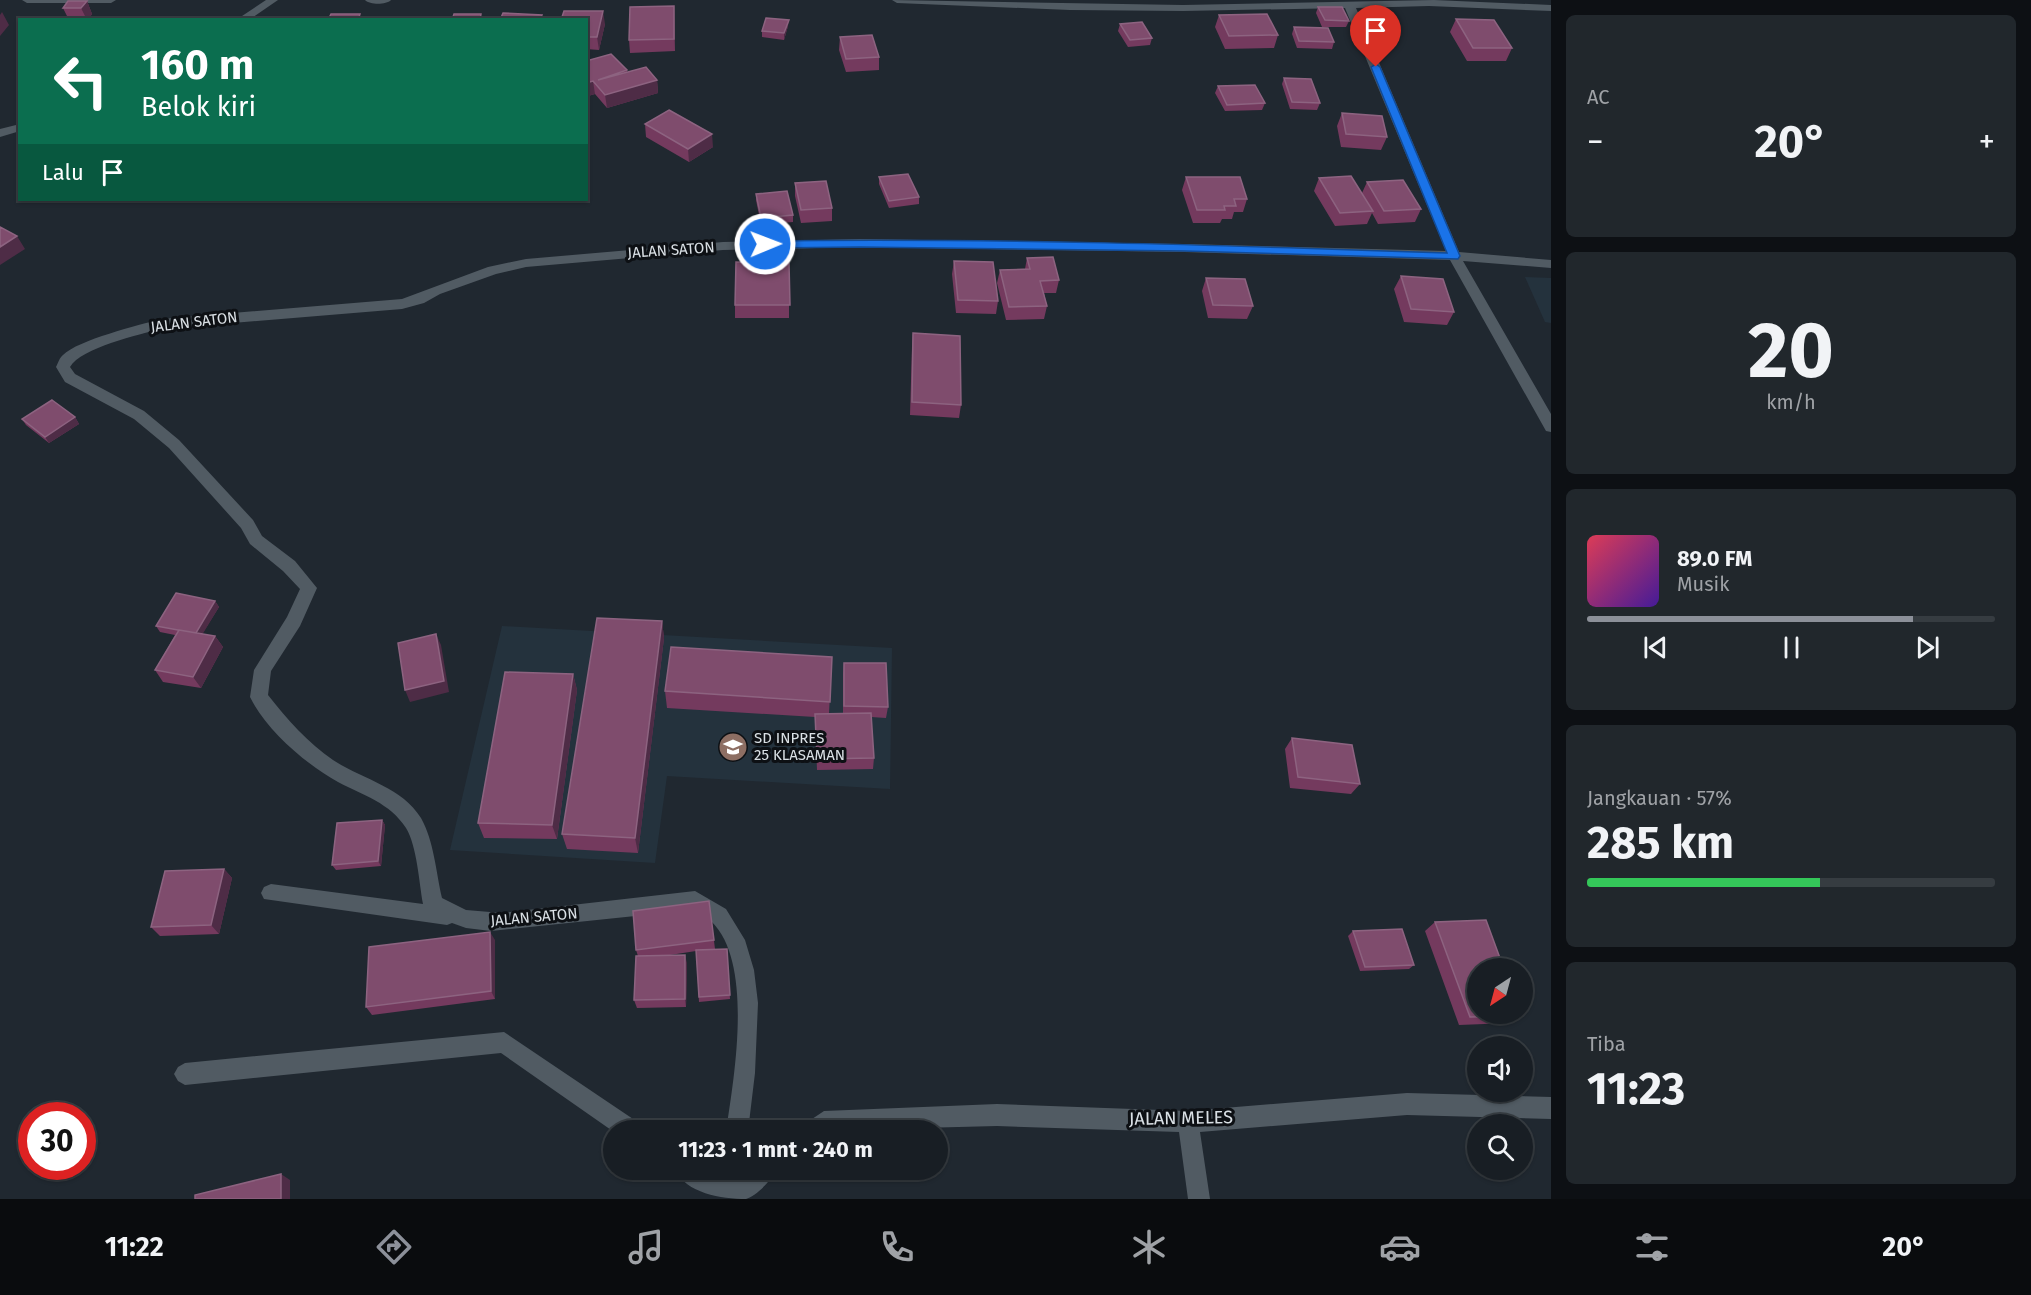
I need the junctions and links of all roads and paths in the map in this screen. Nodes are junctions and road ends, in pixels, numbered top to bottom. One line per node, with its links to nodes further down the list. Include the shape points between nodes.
1 (27, 0): 2 (street)
2 (111, 0)
3 (273, 0): 9 (street)
4 (370, 0): 5 (street)
5 (386, 0)
6 (897, 0): 7 (street, via 1183,8)
7 (1348, 2): 8 (street); 12 (street)
8 (1551, 8)
9 (244, 18)
10 (18, 128): 11 (street)
11 (0, 133)
12 (1454, 256): 13 (street, JALAN SATON); 14 (street); 16 (street, JALAN SATON, via 860,243 723,246 577,256 493,270 402,304 161,324 112,338 68,358 63,367 70,378 140,415 174,444 247,524 256,540 309,588 294,621 263,670 260,697 281,727 335,771 382,792 402,807 416,826 433,904)
13 (1551, 264)
14 (1551, 427)
15 (271, 893): 16 (street)
16 (453, 916): 20 (street, JALAN SATON, via 472,922 502,922 682,901 695,900 707,905 719,915 735,940 745,984 749,1037)
17 (185, 1074): 19 (street, via 504,1042)
18 (1551, 1108): 22 (street, JALAN MELES, via 1407,1104)
19 (615, 1120)
20 (738, 1120)
21 (873, 1120): 22 (street, JALAN MELES, via 997,1115)
22 (1188, 1122): 27 (street)
23 (701, 1180): 26 (street)
24 (731, 1180): 26 (street)
25 (753, 1180): 26 (street)
26 (729, 1199)
27 (1199, 1199)

